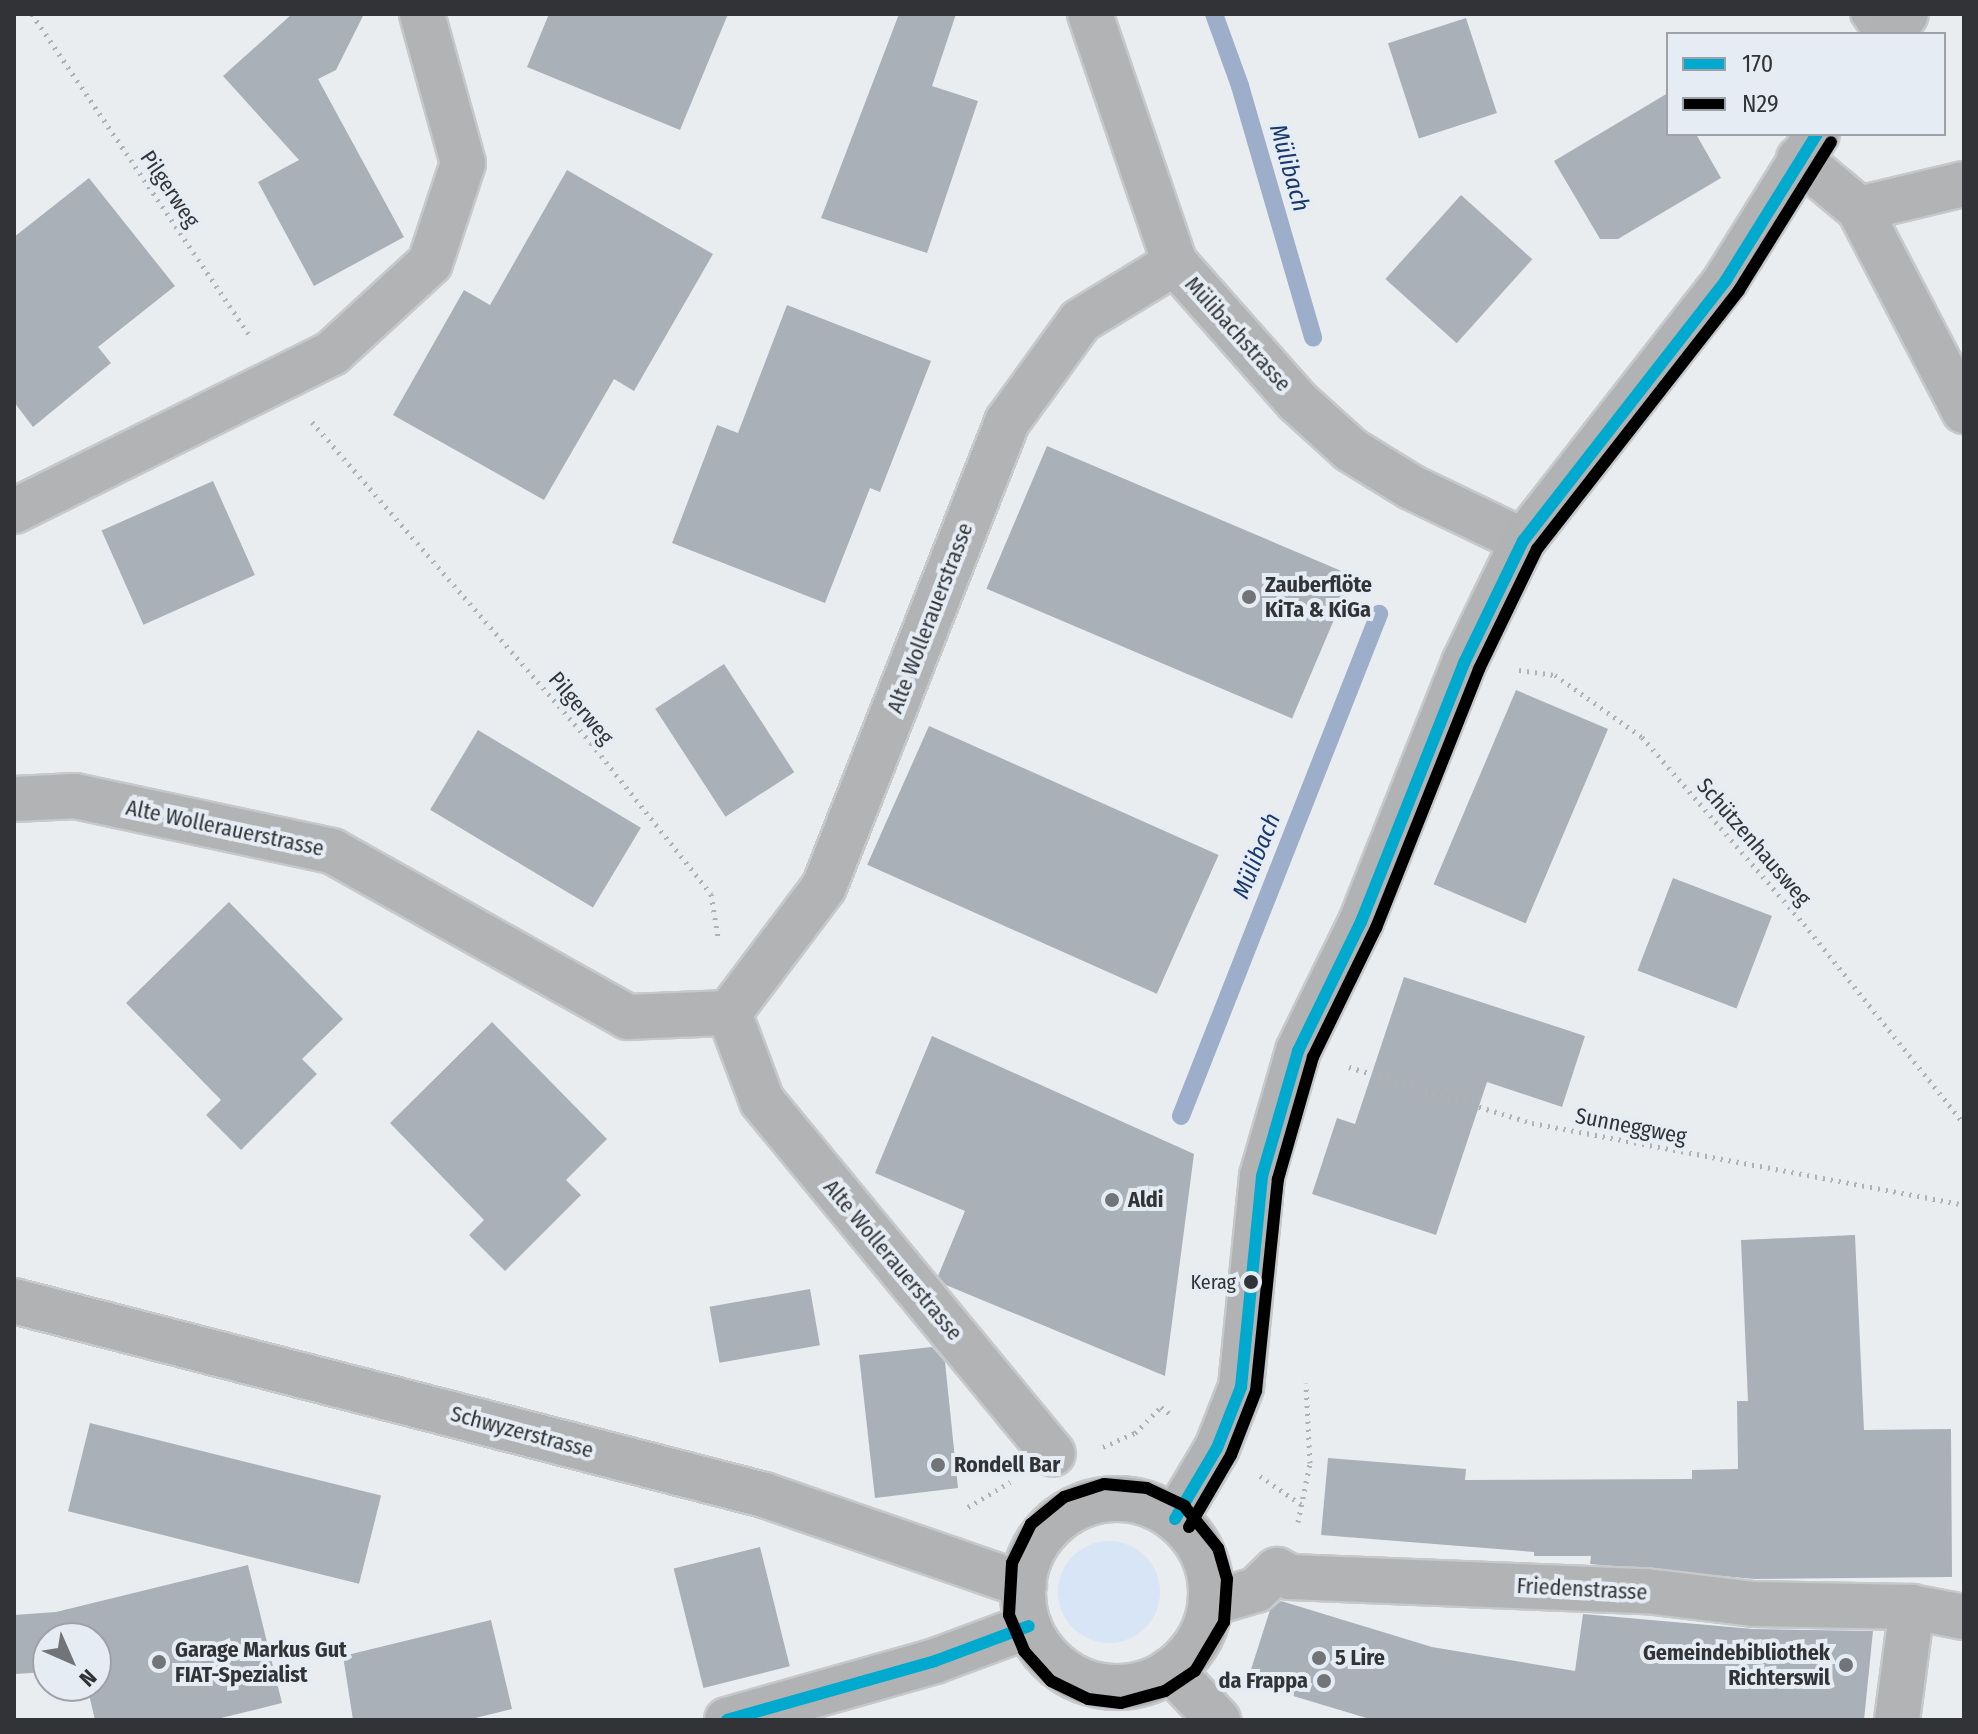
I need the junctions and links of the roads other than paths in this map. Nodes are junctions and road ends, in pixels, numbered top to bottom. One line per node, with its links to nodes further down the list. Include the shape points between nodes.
1 (422, 14): 12 (street, via 463,163 430,263 332,353)
2 (1090, 14): 10 (street, Mülibachstrasse)
3 (1865, 14): 5 (lane)
4 (1906, 14): 6 (main road)
5 (1878, 32)
6 (1893, 32)
7 (1808, 146): 9 (street); 13 (main road, via 1726,280)
8 (1964, 184): 9 (street)
9 (1859, 209): 11 (street)
10 (1175, 263): 13 (street, Mülibachstrasse, via 1298,402 1351,450 1411,487); 15 (street, Alte Wollerauerstrasse, via 1080,321 1007,422 824,887)
11 (1964, 411)
12 (14, 511)
13 (1523, 541): 18 (main road, via 1464,663 1361,922 1298,1051 1262,1176 1241,1387 1217,1448)
14 (14, 799): 15 (street, Alte Wollerauerstrasse, via 75,796 332,851 628,1017)
15 (729, 1013): 17 (street, Alte Wollerauerstrasse, via 762,1101)
16 (14, 1301): 20 (main road, Schwyzerstrasse, via 764,1495)
17 (1053, 1454)
18 (1175, 1519): 19 (main road, via 1204,1556); 20 (main road, via 1125,1499 1072,1511 1044,1534)
19 (1211, 1603): 21 (street, Friedenstrasse, via 1256,1590 1277,1570 1290,1577 1646,1591 1753,1604); 23 (main road, via 1198,1640)
20 (1027, 1606): 24 (main road, via 1061,1668); 25 (main road, via 935,1661)
21 (1912, 1607): 22 (street, Friedenstrasse); 27 (street)
22 (1964, 1617)
23 (1171, 1670): 24 (main road); 26 (street)
24 (1087, 1702)
25 (727, 1720)
26 (1218, 1720)
27 (1897, 1720)

